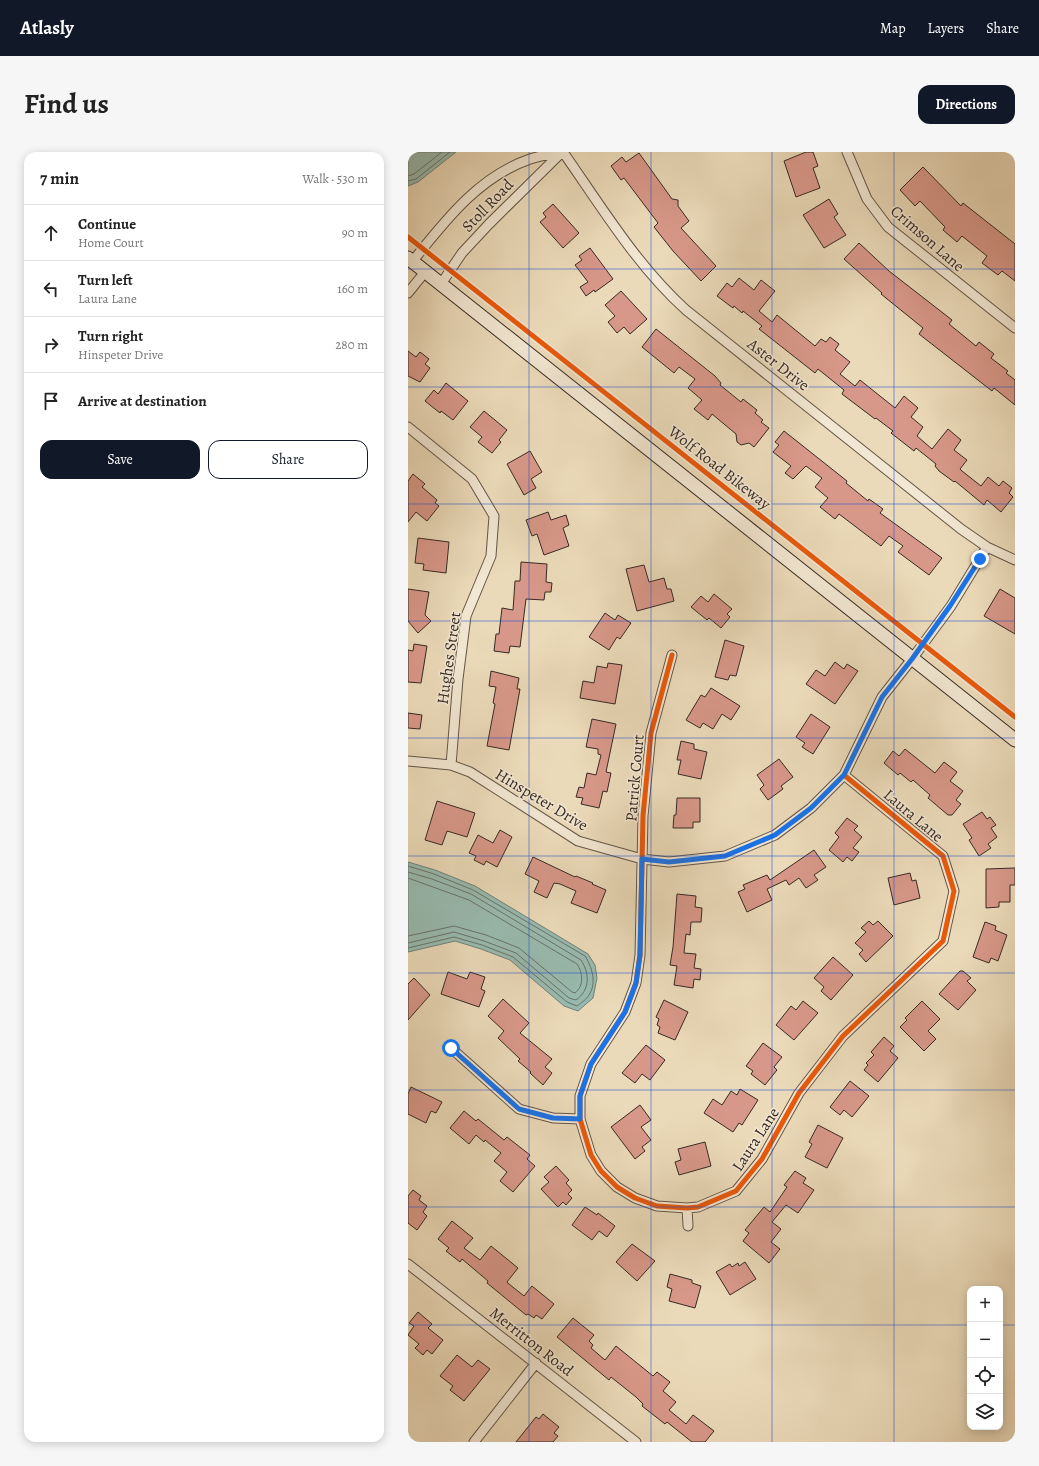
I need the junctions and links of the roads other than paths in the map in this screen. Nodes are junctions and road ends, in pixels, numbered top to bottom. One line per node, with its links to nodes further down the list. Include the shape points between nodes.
1 (561, 152): 3 (street, Stoll Road, via 530,159 484,185 449,216); 5 (street, Stoll Road, via 462,253); 9 (street, Aster Drive, via 638,258 672,298 961,529)
2 (847, 152): 7 (street, Crimson Lane, via 867,199 888,227)
3 (410, 260): 4 (main road)
4 (425, 272): 5 (main road); 6 (street)
5 (441, 284): 12 (main road)
6 (408, 293)
7 (1015, 328)
8 (408, 427): 15 (street, Hughes Street, via 472,479 494,516 491,556 466,616)
9 (987, 547): 10 (street, Aster Drive); 12 (street, Hinspeter Drive, via 950,606)
10 (1015, 560)
11 (672, 655): 17 (street, Patrick Court, via 651,733 643,816)
12 (912, 659): 13 (main road); 16 (street, Hinspeter Drive, via 882,697)
13 (1015, 740)
14 (408, 761): 15 (street, Hinspeter Drive)
15 (451, 766): 17 (street, Hinspeter Drive, via 470,772 578,841)
16 (844, 775): 17 (street, Hinspeter Drive, via 811,808 775,835 725,856 669,862); 20 (street, Laura Lane, via 943,856 954,891 943,941 843,1036 799,1093 762,1158 736,1191 698,1207)
17 (642, 859): 19 (street, Laura Lane, via 640,955 636,983 625,1012 598,1051 588,1071 580,1096)
18 (451, 1048): 19 (street, via 519,1109 553,1118)
19 (580, 1119): 20 (street, Laura Lane, via 591,1154 601,1172 617,1186 635,1198 657,1206)
20 (687, 1208): 21 (street)
21 (688, 1226)
22 (408, 1264): 23 (street, Merritton Road)
23 (536, 1363): 24 (street); 25 (street, Merritton Road)
24 (474, 1442)
25 (636, 1442)

